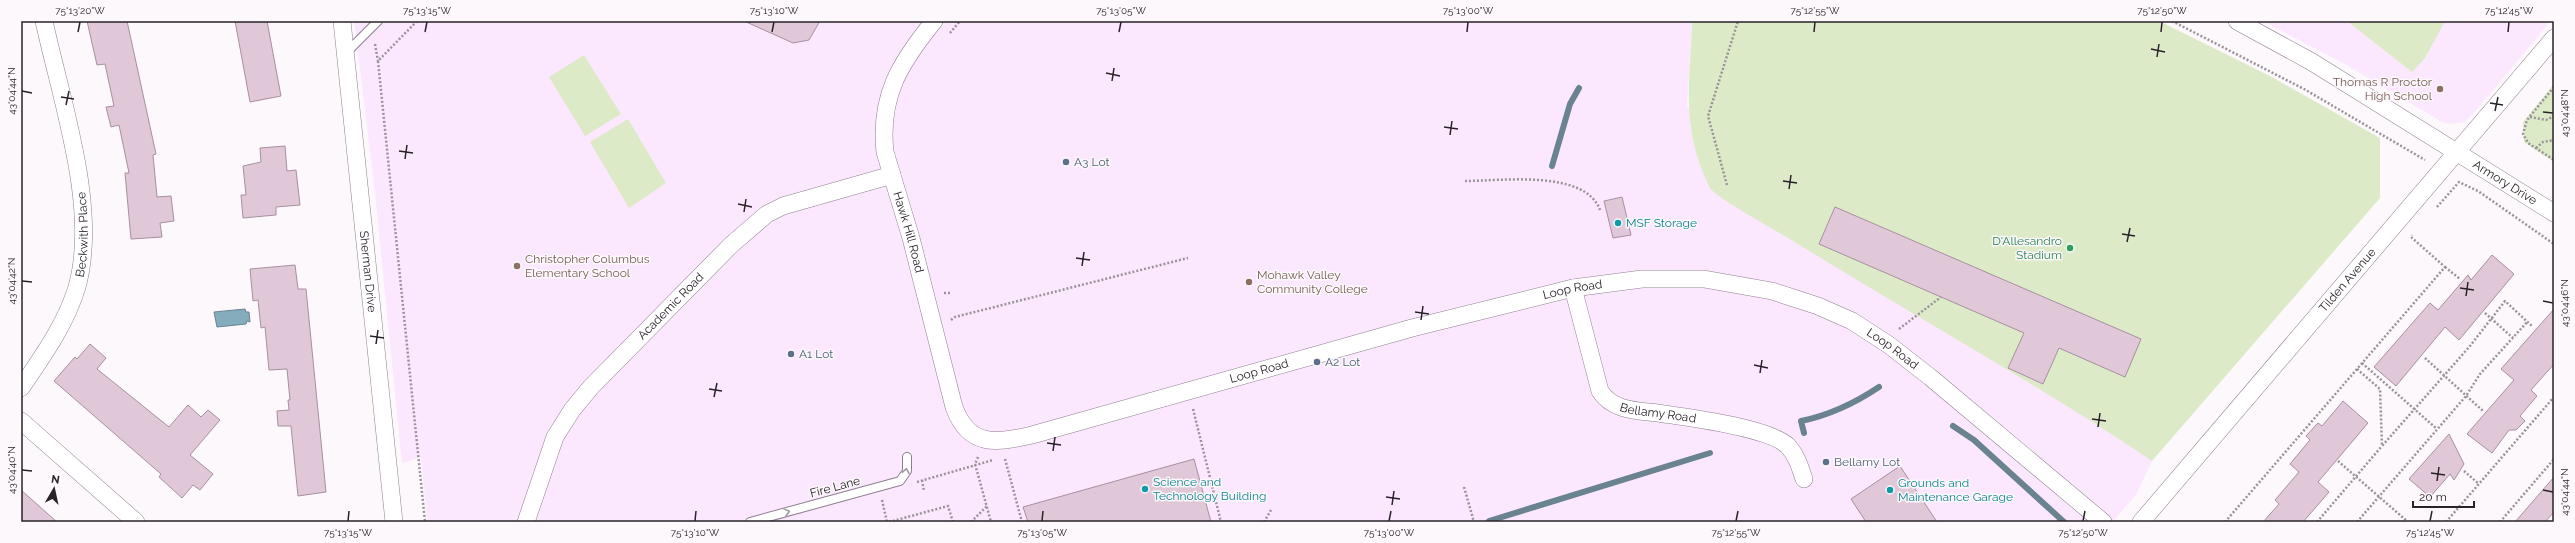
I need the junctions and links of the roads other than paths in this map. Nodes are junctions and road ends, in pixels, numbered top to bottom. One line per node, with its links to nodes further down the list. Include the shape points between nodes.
1 (44, 21): 12 (street, Beckwith Place, via 82,188 84,231 77,287 54,338)
2 (342, 21): 7 (street, Sherman Drive)
3 (378, 21): 7 (lane)
4 (934, 21): 9 (street, Hawk Hill Road, via 900,66 886,104 883,137)
5 (2237, 21): 8 (street, Armory Drive, via 2312,62)
6 (2554, 38): 8 (street, Tilden Avenue)
7 (345, 54): 18 (street, Sherman Drive)
8 (2457, 152): 10 (street, Armory Drive); 22 (street, Tilden Avenue)
9 (892, 175): 14 (street, Hawk Hill Road, via 954,407 965,429); 19 (street, Academic Road, via 783,206 766,214 731,245 591,387 572,410 548,451)
10 (2554, 213)
11 (1573, 288): 14 (street, Loop Road, via 1412,328 1032,435 1003,441); 16 (street, Bellamy Road, via 1600,391 1609,402 1628,409 1696,420 1774,438 1787,445 1797,457); 21 (street, Loop Road, via 1642,279 1704,279 1772,291 1818,306 1852,321 1890,345)
12 (21, 388)
13 (21, 421): 17 (street)
14 (984, 440)
15 (907, 457): 20 (lane, Fire Lane, one-way to 15, via 900,482 907,471)
16 (1804, 479)
17 (136, 522)
18 (394, 522)
19 (526, 522)
20 (750, 522)
21 (2104, 522)
22 (2141, 522)

